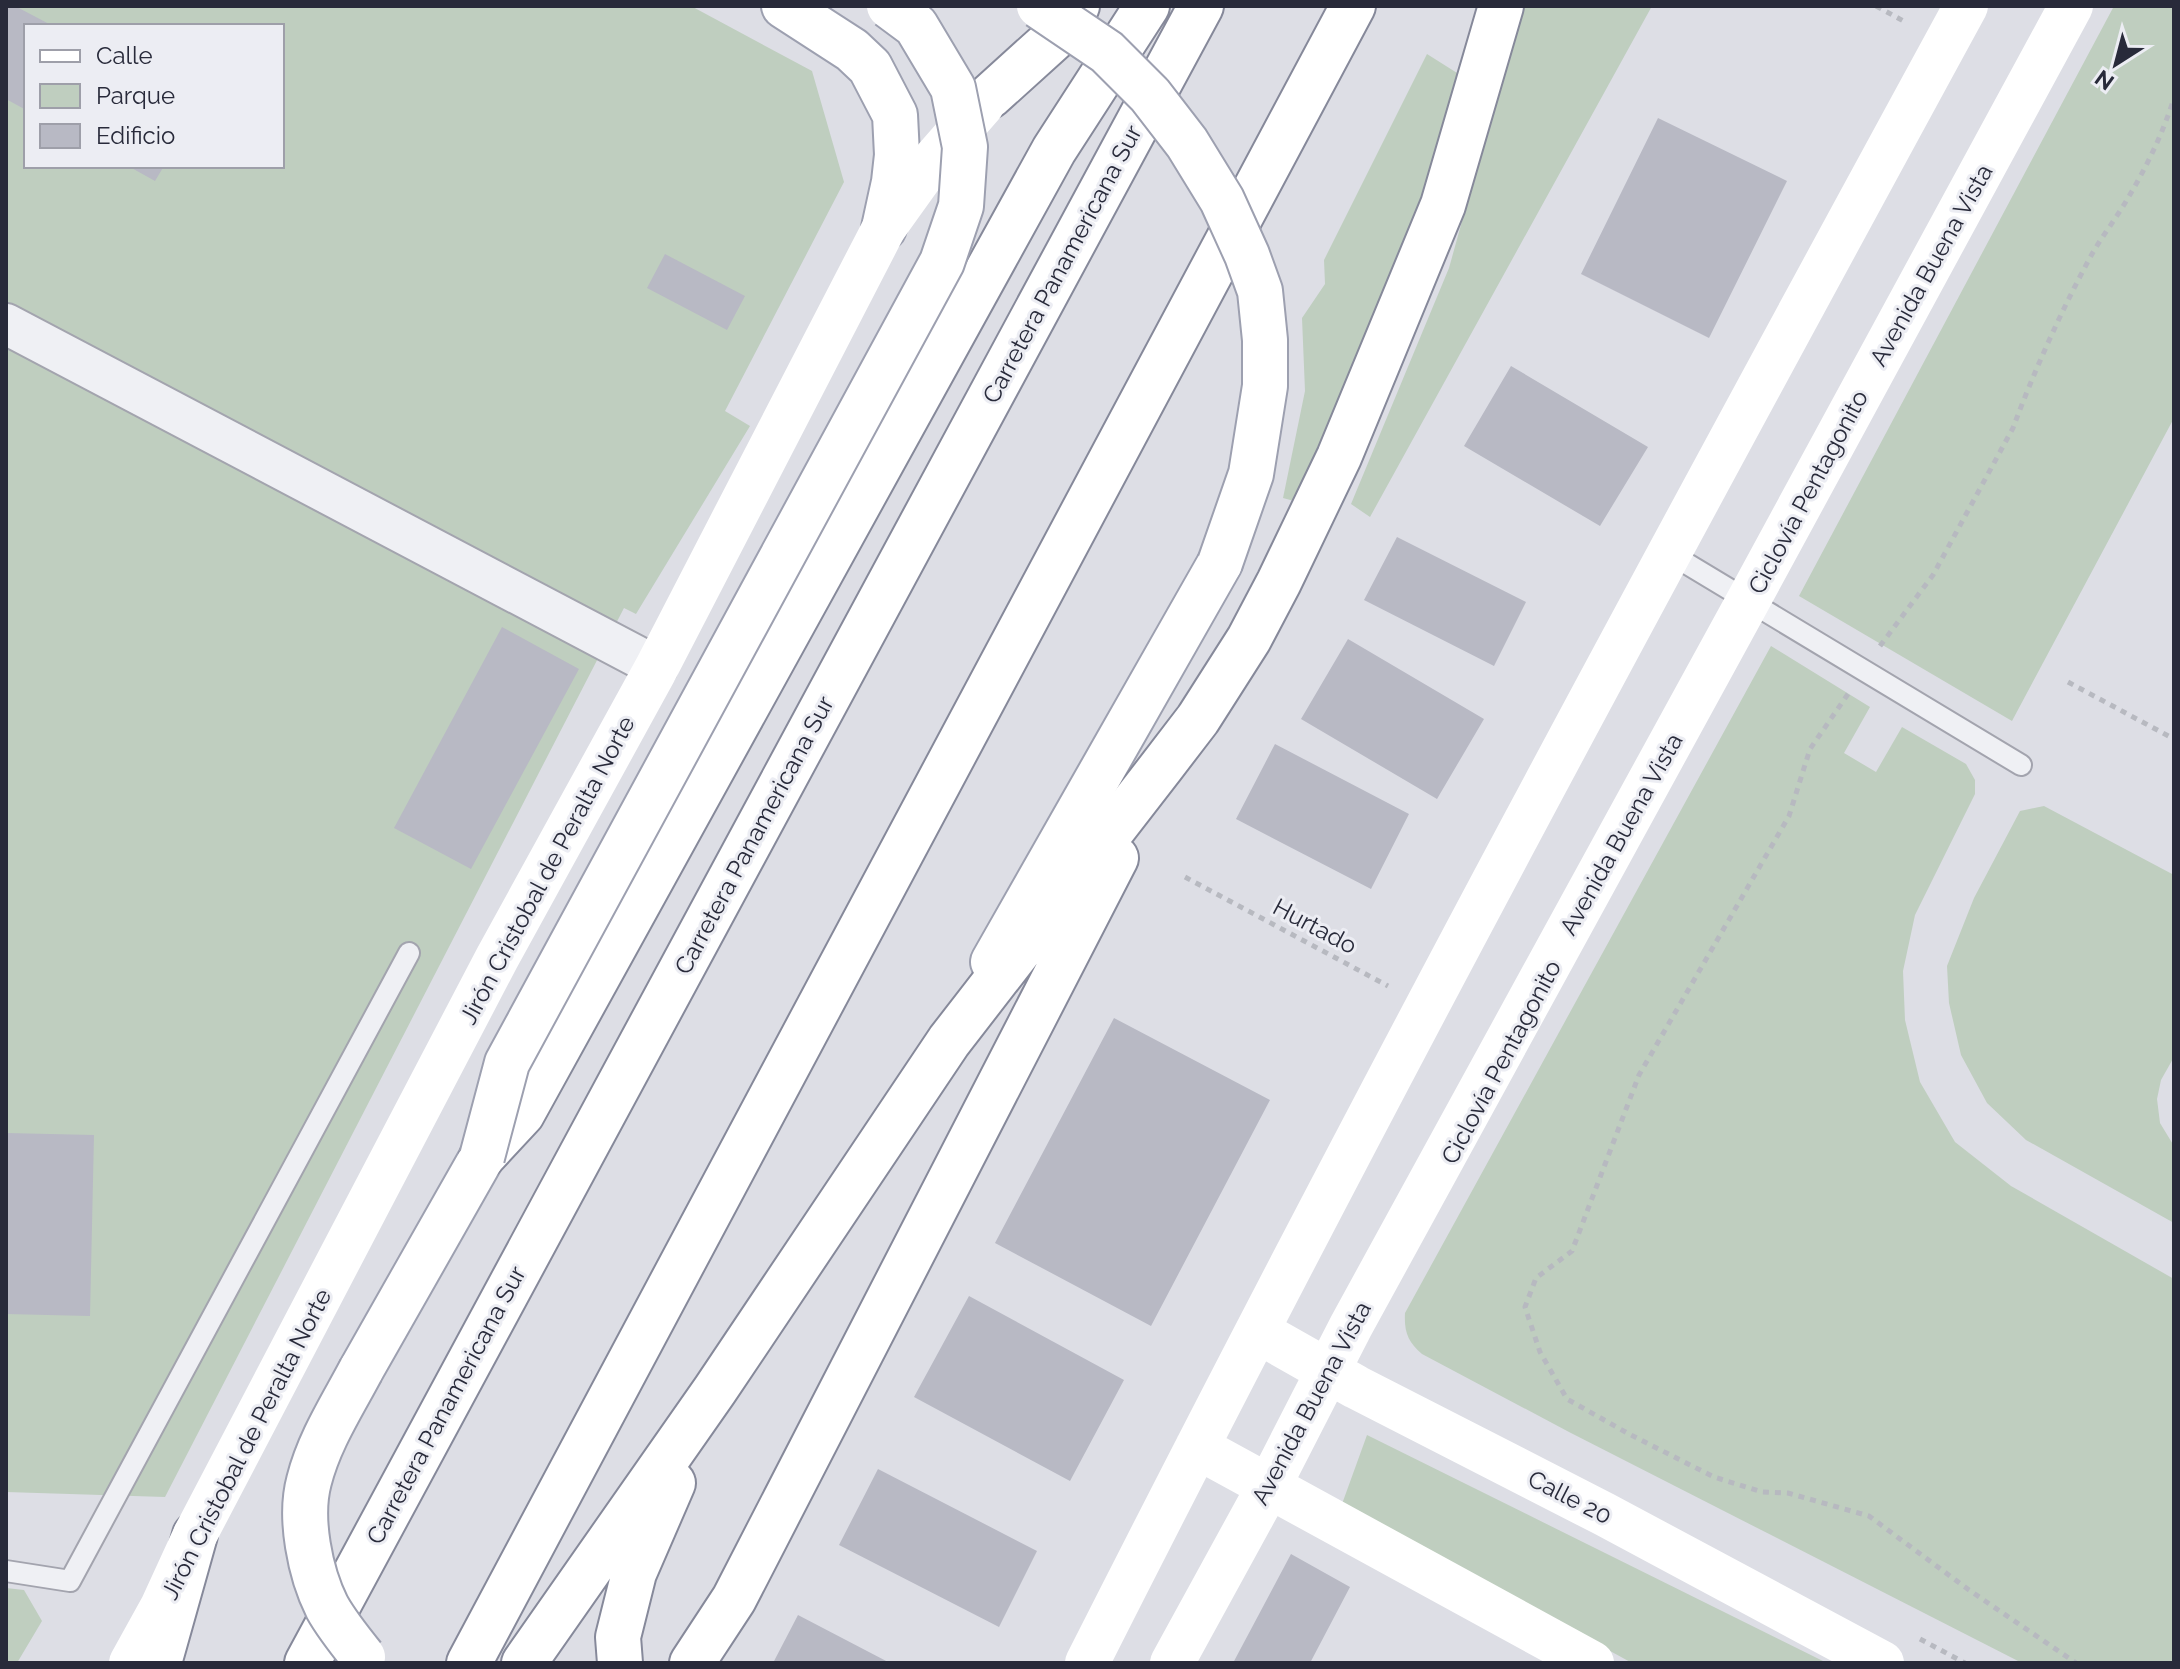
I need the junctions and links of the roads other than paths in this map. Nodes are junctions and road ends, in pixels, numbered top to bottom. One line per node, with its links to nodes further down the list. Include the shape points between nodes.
1 (784, 6): 13 (main road, via 870,67 895,115 896,169)
2 (889, 6): 22 (main road, bridge, via 916,26 953,88 965,147 961,206 942,262 507,1063)
3 (1039, 6): 21 (main road, bridge, via 1107,52 1150,95 1222,200 1260,291 1265,386 1251,474 1220,563)
4 (1045, 6): 12 (main road)
5 (1077, 6): 12 (main road, via 1052,40)
6 (1147, 6): 22 (main road, via 1054,150 522,1114)
7 (1201, 6): 33 (main road, Carretera Panamericana Sur)
8 (1353, 6): 35 (main road)
9 (1501, 6): 19 (main road, via 1443,205 1339,457 1249,639)
10 (1966, 6): 15 (main road)
11 (2071, 6): 16 (main road, Avenida Buena Vista)
12 (990, 96): 13 (main road, Jirón Cristobal de Peralta Norte, via 927,168)
13 (884, 228): 17 (main road, Jirón Cristobal de Peralta Norte)
14 (6, 324): 17 (street)
15 (1669, 553): 16 (lane); 23 (main road)
16 (1748, 601): 18 (lane); 24 (main road, Avenida Buena Vista)
17 (657, 667): 28 (main road, Jirón Cristobal de Peralta Norte, via 497,958)
18 (2021, 765)
19 (1162, 766): 21 (main road); 38 (main road, via 741,1585)
20 (409, 953): 29 (lane, via 70,1581)
21 (949, 1041): 25 (main road)
22 (482, 1157): 34 (main road, bridge, via 339,1410 308,1482 304,1518 316,1576 341,1629)
23 (1257, 1331): 24 (main road, Calle 20); 26 (main road)
24 (1327, 1370): 27 (main road, Avenida Buena Vista); 30 (main road, Calle 20, via 1604,1514)
25 (715, 1390): 36 (main road); 37 (main road, via 634,1573 618,1637)
26 (1197, 1447): 27 (main road); 39 (main road)
27 (1269, 1486): 40 (main road, Avenida Buena Vista); 41 (main road)
28 (195, 1535): 31 (main road, Jirón Cristobal de Peralta Norte); 32 (main road)
29 (6, 1571)
30 (1896, 1648)
31 (131, 1663)
32 (159, 1663)
33 (307, 1663)
34 (370, 1663)
35 (469, 1663)
36 (524, 1663)
37 (620, 1663)
38 (692, 1663)
39 (1087, 1663)
40 (1172, 1663)
41 (1592, 1663)

